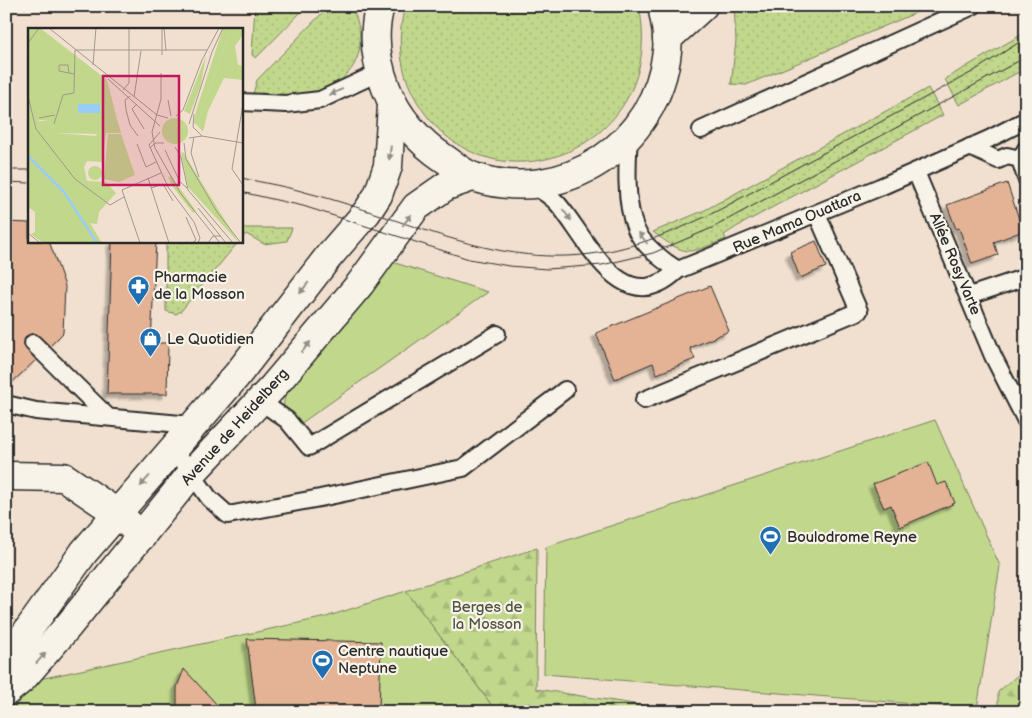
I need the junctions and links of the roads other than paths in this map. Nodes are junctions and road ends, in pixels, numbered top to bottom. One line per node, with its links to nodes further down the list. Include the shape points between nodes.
1 (662, 6): 5 (street)
2 (703, 6): 5 (street)
3 (974, 6): 10 (lane)
4 (375, 12): 6 (street)
5 (667, 39): 11 (street, via 656,96)
6 (380, 72): 7 (lane, one-way to 7, via 320,100 286,104); 8 (street)
7 (242, 102)
8 (392, 105): 15 (street, via 428,148); 30 (street, one-way to 30, via 391,150 378,195 237,375)
9 (1026, 120): 12 (lane, Rue Mama Ouattara)
10 (701, 130)
11 (629, 138): 17 (street, via 604,159 574,175); 19 (lane, one-way to 11, via 653,253 635,228 627,173)
12 (970, 147): 13 (lane, via 998,160); 14 (lane, Rue Mama Ouattara)
13 (1023, 154): 16 (lane)
14 (916, 172): 18 (lane, Rue Mama Ouattara); 21 (lane, Allée Rosy Varte)
15 (472, 176): 17 (street); 26 (street, Avenue de Heidelberg, one-way to 15, via 360,284 416,208 446,186)
16 (1026, 178)
17 (530, 184): 19 (lane, Rue Mama Ouattara, one-way to 19, via 558,203 592,254 618,280 635,286 653,286)
18 (817, 214): 19 (lane, Rue Mama Ouattara); 25 (lane, via 859,311)
19 (678, 270)
20 (1026, 277): 21 (lane)
21 (969, 296): 29 (lane, Allée Rosy Varte)
22 (497, 334): 26 (lane, via 309,447 287,420)
23 (33, 343): 28 (lane)
24 (565, 390): 32 (lane, via 463,468 228,515 209,498)
25 (644, 400)
26 (260, 401): 32 (street, Avenue de Heidelberg)
27 (6, 404): 28 (lane, via 36,411)
28 (108, 417): 30 (lane)
29 (1026, 421)
30 (192, 425): 31 (street)
31 (173, 447): 32 (lane); 34 (street, one-way to 34)
32 (191, 474): 35 (street, Avenue de Heidelberg)
33 (6, 476): 34 (street, via 64,477)
34 (117, 513): 35 (street); 36 (street, via 74,565)
35 (142, 536): 37 (street, Avenue de Heidelberg, one-way to 35, via 22,679 70,625)
36 (6, 661)
37 (6, 692)

